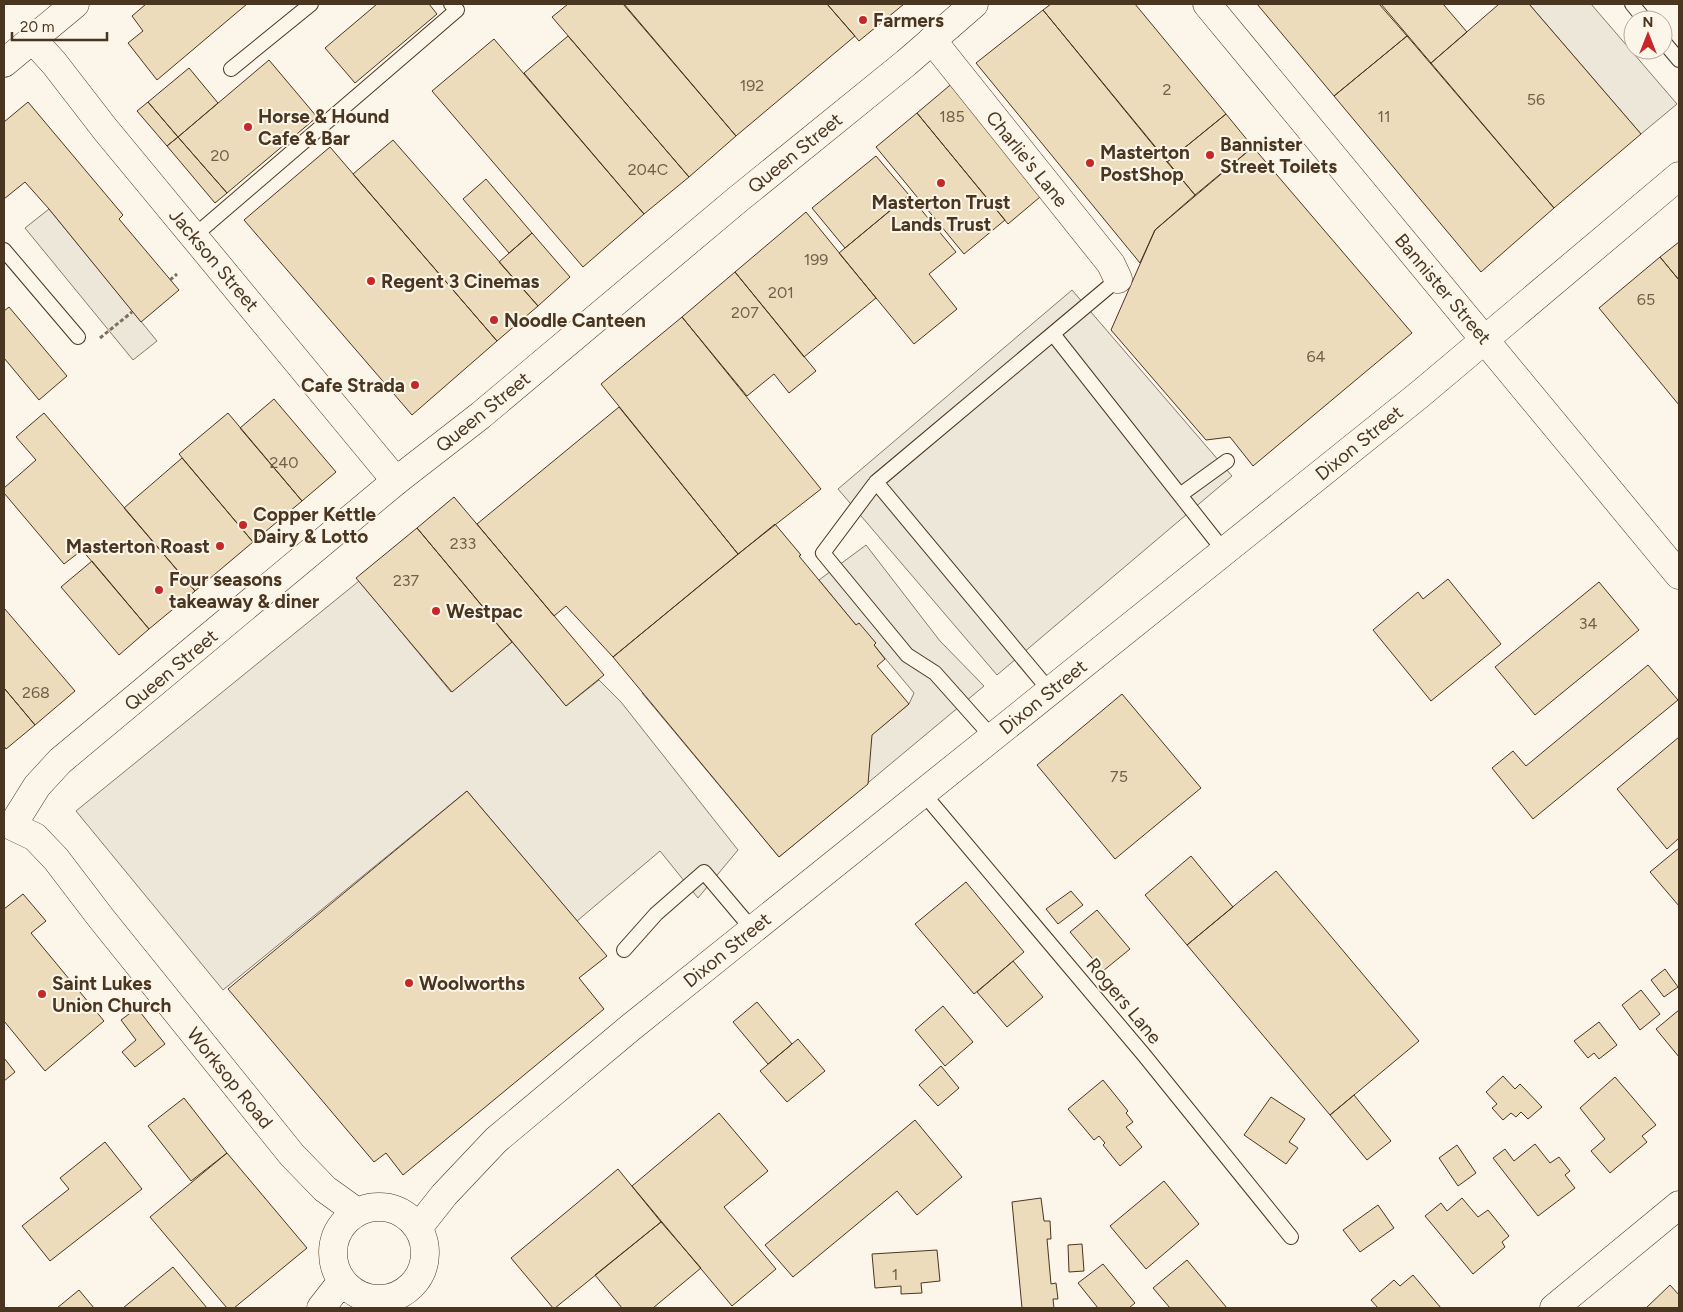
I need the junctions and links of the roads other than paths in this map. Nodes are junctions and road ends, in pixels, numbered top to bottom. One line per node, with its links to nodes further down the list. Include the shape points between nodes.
1 (75, 4): 6 (main road)
2 (311, 4): 9 (lane)
3 (451, 4): 11 (lane, via 457,10)
4 (974, 4): 7 (main road, Queen Street)
5 (1207, 4): 16 (main road, Bannister Street)
6 (33, 40): 8 (main road); 11 (main road, Jackson Street)
7 (932, 40): 13 (main road, Charlie's Lane, via 1111,264); 18 (main road, Queen Street, via 481,415)
8 (4, 63)
9 (231, 69)
10 (1679, 176): 16 (main road, Dixon Street)
11 (194, 236): 18 (main road, Jackson Street)
12 (4, 250): 15 (lane)
13 (1118, 279): 14 (lane)
14 (1053, 334): 19 (lane); 20 (lane)
15 (78, 338)
16 (1485, 340): 21 (main road, Dixon Street); 22 (main road, Bannister Street)
17 (1227, 461): 20 (lane)
18 (396, 481): 26 (main road, Queen Street, via 60,761)
19 (876, 482): 23 (lane); 24 (lane, via 823,553 907,654 935,672)
20 (1180, 495): 21 (lane)
21 (1224, 551): 23 (main road, Dixon Street)
22 (1679, 575)
23 (1050, 690): 24 (main road, Dixon Street)
24 (992, 737): 25 (main road, Dixon Street)
25 (923, 793): 27 (main road, Dixon Street); 32 (lane, Rogers Lane, via 1144,1055)
26 (8, 826): 30 (main road, Worksop Road, via 35,837 56,859 292,1156 324,1189)
27 (752, 930): 28 (lane, via 704,872 656,914); 31 (main road, Dixon Street, via 496,1140)
28 (624, 950)
29 (1679, 1205): 36 (main road)
30 (357, 1212): 31 (main road, via 373,1207 390,1208 406,1215); 33 (main road, via 344,1222 332,1251)
31 (418, 1228): 34 (main road, via 424,1242 425,1258 421,1273)
32 (1291, 1237)
33 (342, 1281): 34 (main road, via 368,1298); 35 (main road)
34 (405, 1301)
35 (320, 1308)
36 (1554, 1308)

